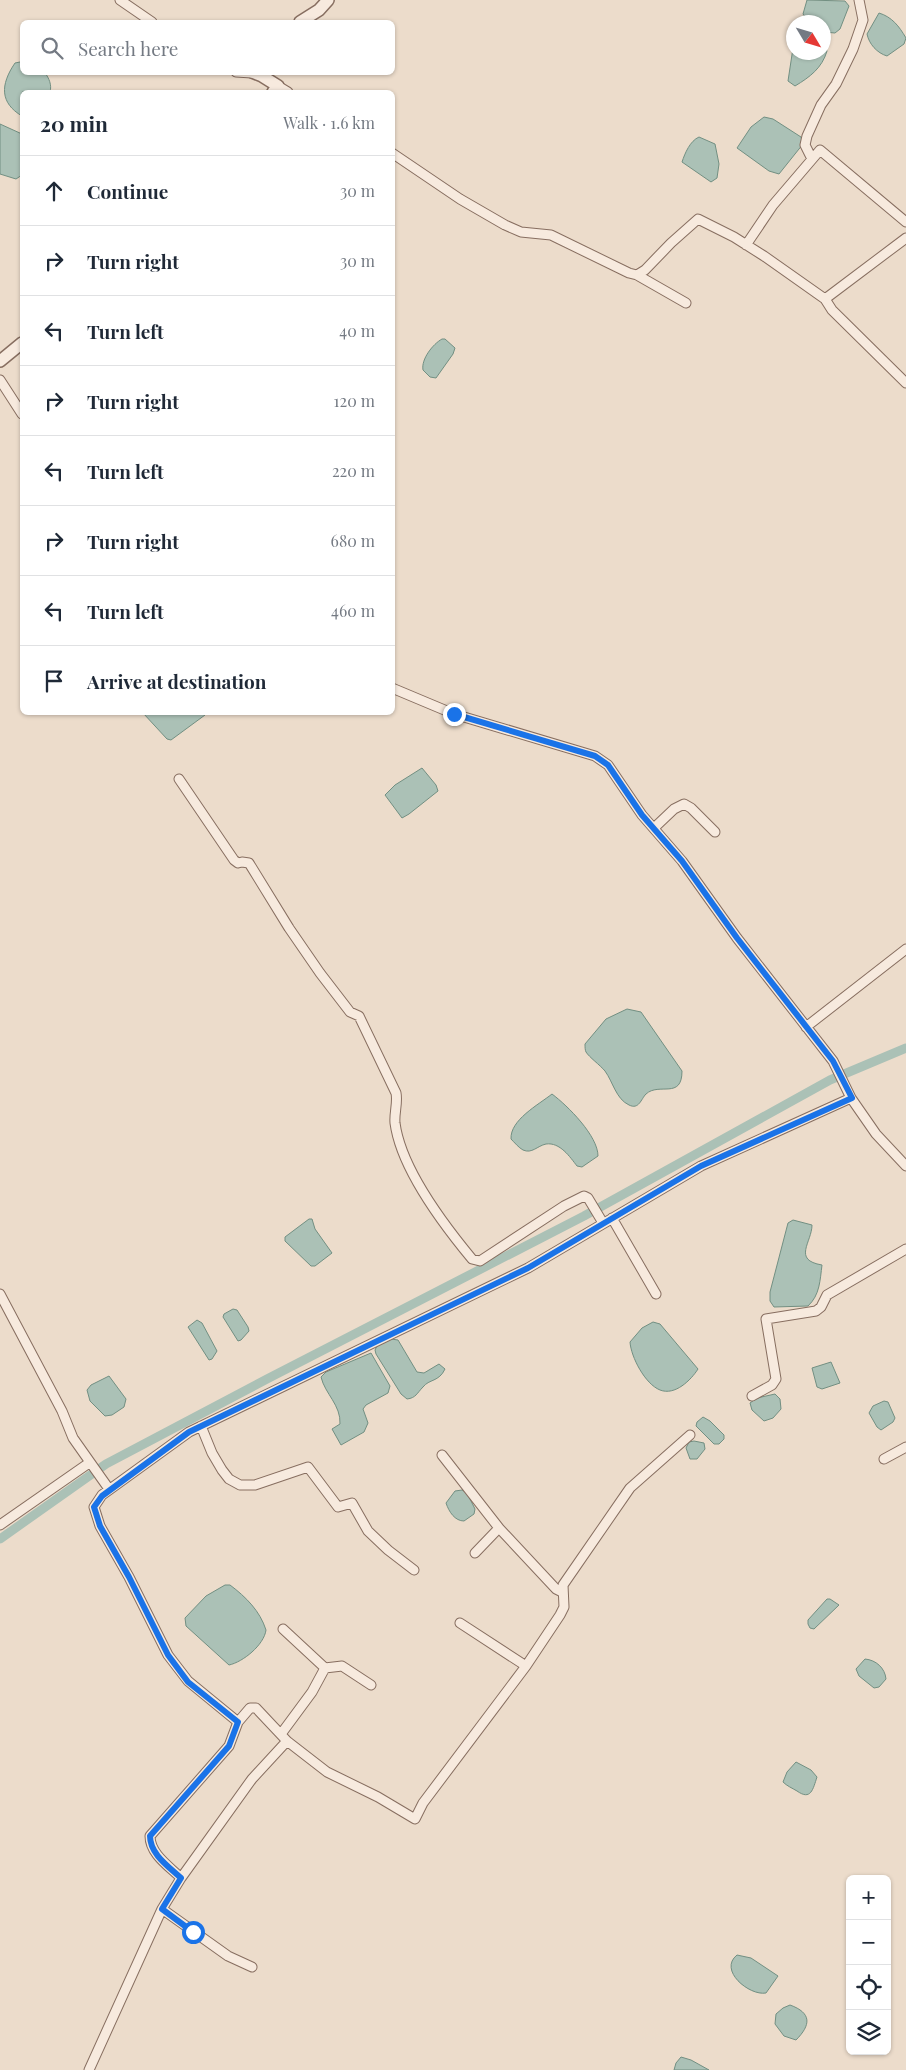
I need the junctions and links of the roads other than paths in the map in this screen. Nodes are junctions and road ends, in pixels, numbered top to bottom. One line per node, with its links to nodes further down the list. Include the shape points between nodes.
1 (120, 0): 4 (street)
2 (328, 0): 5 (street)
3 (859, 0): 9 (street, via 863,20 853,49 836,84 821,104 807,136 805,145)
4 (149, 20)
5 (303, 20)
6 (259, 75): 7 (street)
7 (280, 90)
8 (395, 155): 13 (street, via 505,226 521,232 551,235)
9 (812, 159): 10 (street, via 820,150); 12 (street, via 773,205)
10 (906, 222)
11 (906, 238): 14 (street)
12 (746, 245): 13 (street, via 698,219 646,270); 14 (street)
13 (637, 274): 15 (street)
14 (825, 299): 19 (street, via 832,310)
15 (686, 303)
16 (20, 345): 17 (street)
17 (0, 361)
18 (0, 380): 20 (street)
19 (906, 383)
20 (20, 411)
21 (395, 689): 23 (street, via 454,714 595,756 608,765)
22 (179, 778): 30 (street, via 234,860 249,863 320,973 350,1012 359,1016 396,1092 395,1121 405,1159 430,1202 472,1259 480,1261 584,1196)
23 (654, 828): 24 (street, via 684,804); 26 (street)
24 (715, 832)
25 (906, 949): 26 (street)
26 (806, 1027): 27 (street, via 833,1061)
27 (851, 1095): 28 (street, via 876,1134); 29 (street, via 701,1166)
28 (906, 1166)
29 (612, 1218): 30 (street); 33 (street)
30 (601, 1219): 35 (street, via 528,1268)
31 (906, 1249): 34 (street, via 827,1295 816,1311 766,1319 776,1379 772,1385)
32 (0, 1294): 40 (street, via 73,1438)
33 (656, 1294)
34 (752, 1396)
35 (201, 1426): 41 (street); 45 (street, via 212,1453 229,1478 240,1485 255,1485 308,1467 338,1507 352,1503 368,1531)
36 (690, 1435): 46 (street, via 630,1488 563,1585)
37 (906, 1446): 39 (street)
38 (442, 1455): 43 (street)
39 (884, 1459)
40 (91, 1466): 41 (street); 42 (street)
41 (109, 1490): 52 (street, via 94,1507 100,1526 168,1655 188,1682)
42 (0, 1526)
43 (499, 1528): 44 (street); 46 (street)
44 (475, 1553)
45 (414, 1570)
46 (562, 1592): 49 (street, via 564,1607)
47 (460, 1623): 49 (street)
48 (283, 1629): 50 (street)
49 (526, 1666): 53 (street, via 423,1803 415,1819 327,1772)
50 (325, 1668): 51 (street, via 342,1666); 53 (street)
51 (371, 1685)
52 (238, 1722): 53 (street, via 250,1708 256,1708); 54 (street, via 229,1746 150,1836 150,1843 158,1856)
53 (284, 1738): 54 (street)
54 (181, 1878): 55 (street)
55 (162, 1909): 56 (street, via 228,1956); 57 (street)
56 (252, 1967)
57 (89, 2070)

